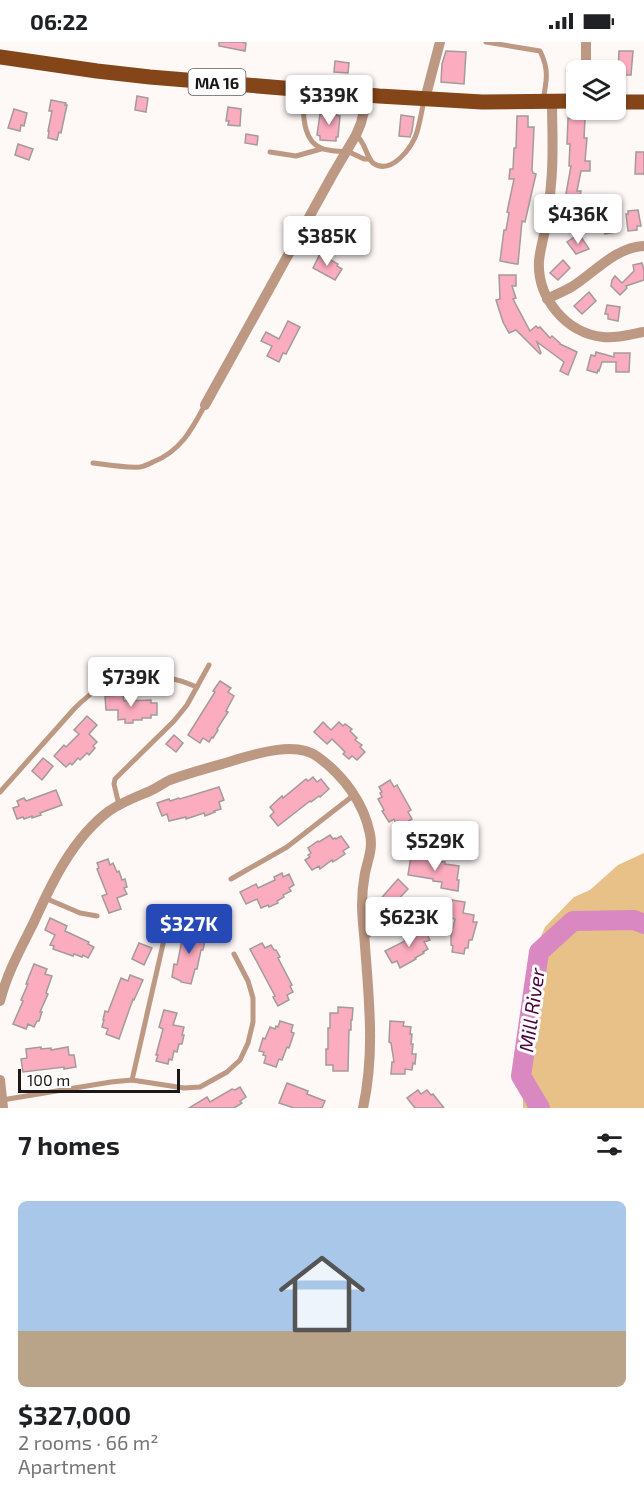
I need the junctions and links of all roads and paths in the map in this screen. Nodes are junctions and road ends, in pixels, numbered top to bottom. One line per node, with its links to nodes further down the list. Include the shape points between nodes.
1 (440, 42): 8 (street)
2 (486, 42): 10 (lane, via 540,51 546,62)
3 (586, 42): 5 (street)
4 (0, 58): 6 (main road, MA 16)
5 (585, 60)
6 (302, 90): 7 (main road, MA 16); 14 (lane, via 309,140)
7 (369, 95): 8 (main road, MA 16); 13 (street)
8 (430, 99): 10 (main road, MA 16); 17 (lane, via 417,133 401,158 384,166)
9 (566, 101): 10 (main road, MA 16)
10 (548, 102): 19 (street, via 552,182 539,262)
11 (626, 102): 12 (main road)
12 (644, 102)
13 (356, 135): 15 (street); 17 (lane)
14 (321, 148): 15 (lane); 16 (lane, via 296,156)
15 (347, 151): 17 (lane); 21 (street)
16 (270, 152)
17 (370, 159)
18 (644, 246): 19 (street, via 614,257)
19 (547, 299): 20 (street, via 564,320 591,335 605,338)
20 (644, 332)
21 (205, 405): 22 (lane, via 181,444 162,459 142,467)
22 (93, 463)
23 (209, 665): 24 (lane)
24 (197, 687): 25 (lane, via 151,675 114,679 86,696); 27 (lane, via 174,721 115,779)
25 (0, 792)
26 (354, 795): 27 (street, via 316,755 290,749 242,758 169,781); 28 (lane, via 287,847); 33 (street, via 365,814 370,835 371,851 362,887)
27 (119, 805): 29 (street, via 91,827)
28 (231, 879)
29 (45, 898): 32 (lane); 35 (street, via 10,970)
30 (442, 906): 33 (lane, via 412,908)
31 (171, 909): 37 (lane)
32 (98, 916)
33 (365, 937): 39 (street, via 371,1024)
34 (234, 954): 37 (lane, via 253,998 253,1022 240,1060 200,1087)
35 (0, 1001)
36 (0, 1080): 38 (street)
37 (132, 1080): 38 (lane)
38 (3, 1104)
39 (366, 1107)

